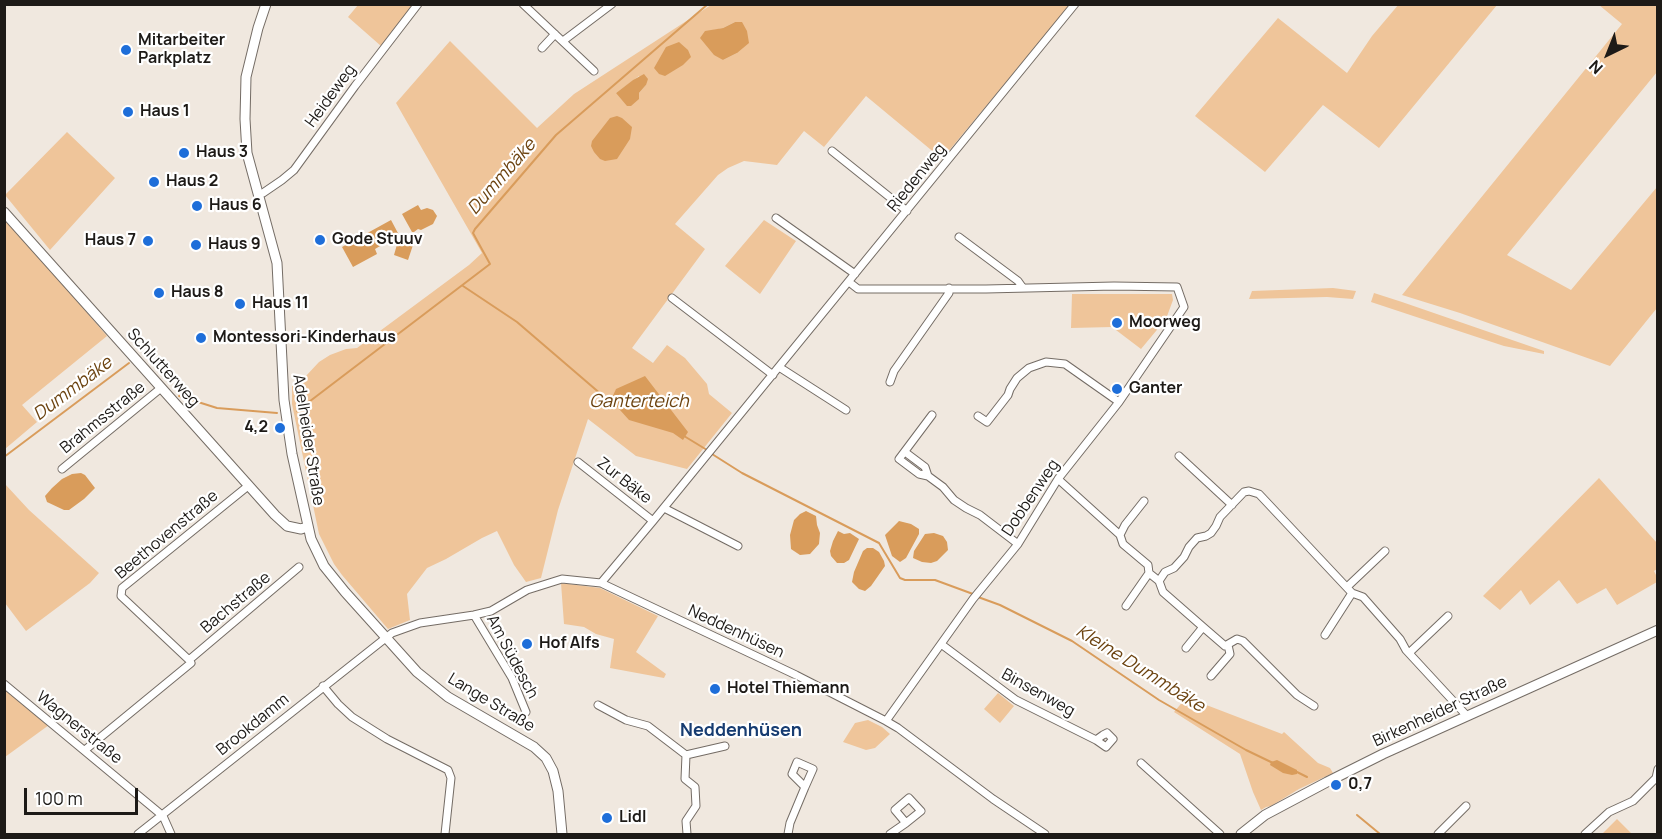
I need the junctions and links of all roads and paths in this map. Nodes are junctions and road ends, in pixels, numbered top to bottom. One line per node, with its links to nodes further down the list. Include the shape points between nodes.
1 (266, 4): 11 (street, Adelheider Straße, via 246,77 247,153)
2 (418, 4): 11 (street, Heideweg, via 294,170)
3 (523, 4): 6 (street)
4 (612, 4): 7 (street)
5 (1075, 4): 13 (street, Riedenweg)
6 (555, 34): 7 (street); 8 (street)
7 (563, 41): 9 (street)
8 (542, 48)
9 (594, 71)
10 (832, 151): 13 (street)
11 (258, 194): 38 (street, Adelheider Straße, via 277,263 284,400)
12 (4, 212): 24 (street, Schlutterweg)
13 (907, 212): 16 (street, Riedenweg)
14 (776, 218): 16 (street)
15 (958, 237): 19 (street)
16 (855, 274): 17 (street, Riedenweg)
17 (849, 282): 18 (street, via 858,289); 21 (street, Riedenweg)
18 (949, 288): 19 (street); 23 (street)
19 (1023, 288): 25 (street, Dobbenweg, via 1177,287 1184,307)
20 (672, 297): 22 (street)
21 (779, 367): 22 (street, Riedenweg); 26 (street)
22 (772, 375): 36 (street, Riedenweg)
23 (890, 382)
24 (161, 388): 31 (street, Brahmsstraße); 33 (street, Schlutterweg)
25 (1119, 402): 28 (street, via 1065,364 1046,362 1017,378 987,422); 32 (street, Dobbenweg)
26 (846, 410)
27 (932, 415): 40 (street, via 900,459)
28 (978, 416)
29 (1179, 456): 35 (street)
30 (578, 462): 37 (street, Zur Bäke)
31 (62, 469)
32 (1058, 479): 39 (street); 40 (street, Dobbenweg)
33 (248, 486): 38 (street, Schlutterweg, via 287,526); 59 (street, Beethovenstraße, via 122,588 121,596)
34 (1144, 501): 39 (street)
35 (1232, 505): 45 (street, via 1210,533 1197,538); 47 (street, via 1244,492 1259,494)
36 (664, 508): 37 (street, Riedenweg); 41 (street)
37 (653, 521): 46 (street, Riedenweg)
38 (308, 527): 54 (street, Lange Straße, via 324,566)
39 (1119, 535): 44 (street, via 1123,544 1148,566)
40 (1018, 544): 55 (street, Dobbenweg)
41 (738, 546)
42 (1385, 551): 47 (street)
43 (299, 567): 59 (street, Bachstraße)
44 (1149, 573): 45 (street); 48 (street)
45 (1159, 581): 51 (street, via 1163,592)
46 (601, 583): 49 (street, Neddenhüsen, via 562,579 527,590 491,611); 67 (street, Neddenhüsen)
47 (1350, 590): 53 (street); 58 (street, via 1363,597)
48 (1126, 606)
49 (474, 615): 54 (street, Neddenhüsen, via 420,623); 65 (street, Am Südesch, via 512,678)
50 (1448, 616): 58 (street)
51 (1203, 627): 56 (street); 57 (street)
52 (1658, 630): 66 (street, Birkenheider Straße)
53 (1325, 635)
54 (385, 637): 62 (street, Brookdamm); 81 (street, Lange Straße, via 417,672 448,697 546,758 558,791)
55 (941, 644): 67 (street, Dobbenweg); 68 (street, Binsenweg, via 1016,700)
56 (1228, 645): 60 (street, via 1230,654); 64 (street, via 1238,639 1243,641 1297,695)
57 (1186, 648)
58 (1409, 653): 66 (street)
59 (189, 660): 70 (street, via 190,665)
60 (1211, 676)
61 (4, 684): 70 (street, Wagnerstraße)
62 (323, 686): 76 (street, Brookdamm); 80 (street, via 352,717 448,770 451,778)
63 (598, 705): 71 (street, via 648,726)
64 (1314, 706)
65 (526, 712)
66 (1467, 716): 87 (street, Birkenheider Straße, via 1294,798)
67 (886, 721): 85 (street, Neddenhüsen)
68 (1096, 740)
69 (725, 746): 71 (street)
70 (85, 750): 76 (street, Wagnerstraße)
71 (686, 755): 82 (street, via 685,780 695,788 696,806 686,821)
72 (1141, 762): 86 (street)
73 (1658, 769): 89 (street, via 1656,778 1633,801 1609,812)
74 (805, 787): 83 (street)
75 (1466, 806): 88 (street)
76 (163, 816): 78 (street, Brookdamm); 79 (street)
77 (906, 823): 84 (street)
78 (138, 834)
79 (171, 834)
80 (444, 834)
81 (562, 834)
82 (687, 834)
83 (788, 834)
84 (890, 834)
85 (1045, 834)
86 (1220, 834)
87 (1242, 834)
88 (1438, 834)
89 (1585, 834)

